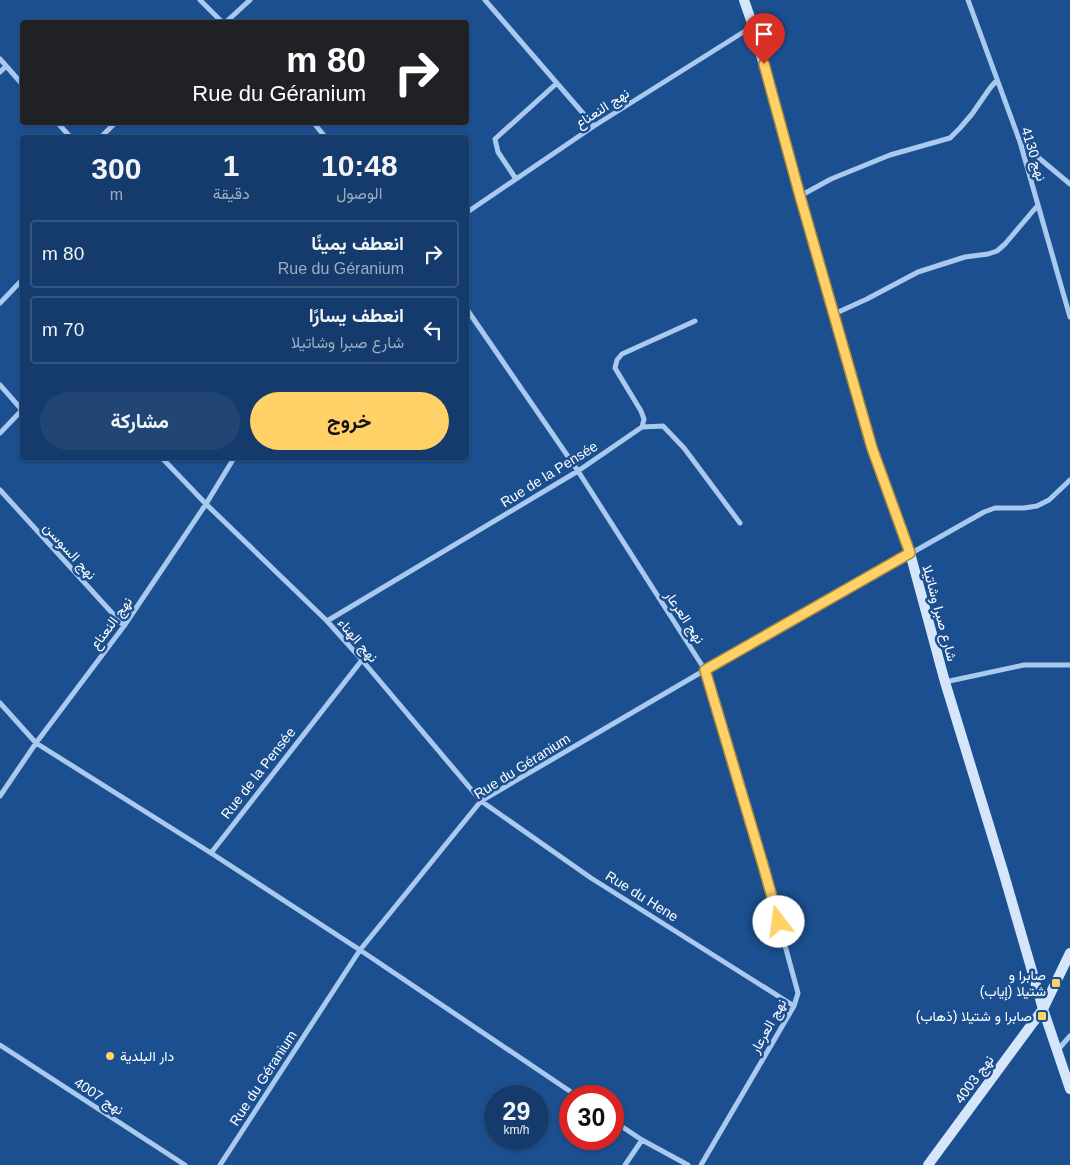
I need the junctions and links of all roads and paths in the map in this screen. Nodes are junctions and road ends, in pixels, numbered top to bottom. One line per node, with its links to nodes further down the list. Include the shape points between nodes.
1 (200, 0): 6 (street)
2 (250, 0): 7 (street)
3 (485, 0): 14 (street)
4 (744, 0): 8 (main road, شارع صبرا وشاتيلا)
5 (968, 0): 12 (street, نهج 4130)
6 (220, 20)
7 (228, 20)
8 (753, 26): 18 (street, نهج النعناع); 25 (main road, شارع صبرا وشاتيلا)
9 (0, 60): 10 (street)
10 (6, 66): 11 (street); 13 (street)
11 (0, 72)
12 (997, 80): 22 (street, نهج 4130); 25 (street, via 950,138 890,155 831,179)
13 (20, 82)
14 (557, 83): 18 (street); 23 (street, via 495,139 498,152)
15 (60, 125): 19 (street)
16 (113, 125): 20 (street)
17 (315, 125): 21 (street)
18 (594, 126): 23 (street, نهج النعناع)
19 (68, 135)
20 (103, 135)
21 (324, 135)
22 (1020, 142): 24 (street); 26 (street, نهج 4130)
23 (516, 179): 27 (street, نهج النعناع)
24 (1070, 184)
25 (800, 196): 31 (main road, شارع صبرا وشاتيلا)
26 (1038, 205): 31 (street, via 997,251 918,272); 32 (street, نهج 4130)
27 (469, 211)
28 (20, 282): 29 (street)
29 (0, 303)
30 (469, 312): 41 (street, نهج العرعار)
31 (834, 314): 46 (main road, شارع صبرا وشاتيلا, via 872,448)
32 (1070, 317)
33 (696, 321): 37 (street, via 622,354 617,360 615,368 641,412 644,419)
34 (0, 384): 35 (street)
35 (20, 408)
36 (20, 412): 38 (street)
37 (642, 427): 41 (street, Rue de la Pensée); 45 (street, via 663,426 684,448)
38 (0, 433)
39 (164, 460): 44 (street)
40 (233, 460): 44 (street, نهج النعناع)
41 (578, 471): 47 (street, Rue de la Pensée); 51 (street, نهج العرعار)
42 (1070, 480): 46 (street, Rue du Géranium, via 1049,500 1037,506 995,508 984,512)
43 (0, 490): 48 (street, نهج السوسن)
44 (206, 504): 47 (street, نهج الهناء); 48 (street, نهج النعناع)
45 (740, 523)
46 (910, 553): 51 (street, Rue du Géranium); 52 (main road, شارع صبرا وشاتيلا)
47 (327, 622): 49 (street, نهج الهناء)
48 (124, 626): 54 (street, نهج النعناع)
49 (362, 660): 56 (street, نهج الهناء); 57 (street, Rue de la Pensée)
50 (1070, 666): 52 (street, via 1024,665)
51 (705, 670): 56 (street, Rue du Géranium); 60 (street, نهج العرعار, via 798,993)
52 (945, 682): 61 (main road, شارع صبرا وشاتيلا)
53 (0, 703): 54 (street)
54 (36, 743): 55 (street, نهج النعناع); 57 (street)
55 (0, 796)
56 (481, 801): 58 (street, Rue du Géranium); 60 (street, Rue du Hene, via 591,878)
57 (211, 853): 58 (street)
58 (360, 950): 65 (street); 70 (street, Rue du Géranium)
59 (1070, 953): 61 (main road, نهج 4003)
60 (794, 1006): 73 (street, نهج العرعار)
61 (1043, 1010): 64 (main road, شارع صبرا وشاتيلا); 74 (main road, نهج 4003)
62 (1070, 1036): 64 (street)
63 (0, 1045): 69 (street, نهج 4007)
64 (1057, 1051): 66 (main road, شارع صبرا وشاتيلا)
65 (561, 1085)
66 (1070, 1089)
67 (624, 1128): 68 (street)
68 (642, 1140): 71 (street); 72 (street)
69 (185, 1165)
70 (220, 1165)
71 (625, 1165)
72 (688, 1165)
73 (701, 1165)
74 (928, 1165)

